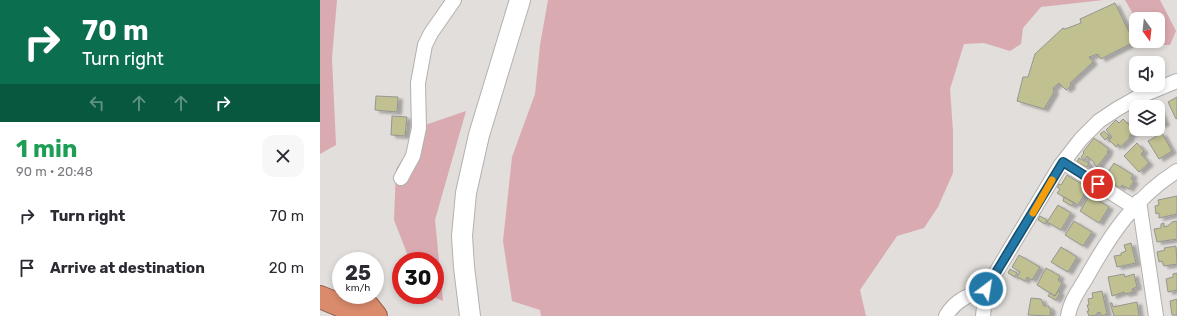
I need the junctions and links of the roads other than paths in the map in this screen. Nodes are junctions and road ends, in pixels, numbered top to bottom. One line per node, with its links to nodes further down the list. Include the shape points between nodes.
1 (454, 0): 6 (street, via 425,45 418,83 419,128 413,156)
2 (520, 0): 15 (street, via 479,136 466,193 462,236)
3 (1177, 81): 4 (street, via 1138,97 1099,121)
4 (1063, 162): 7 (street); 10 (street)
5 (1177, 171): 7 (street, via 1150,190)
6 (401, 178)
7 (1136, 204): 18 (street, via 1093,265 1075,297); 19 (street)
8 (320, 282): 9 (highway)
9 (332, 286)
10 (986, 289): 16 (street, via 962,298); 17 (street)
11 (320, 297): 13 (highway, via 349,309)
12 (365, 304): 14 (highway)
13 (357, 316)
14 (376, 316)
15 (470, 316)
16 (946, 316)
17 (983, 316)
18 (1068, 316)
19 (1156, 316)

